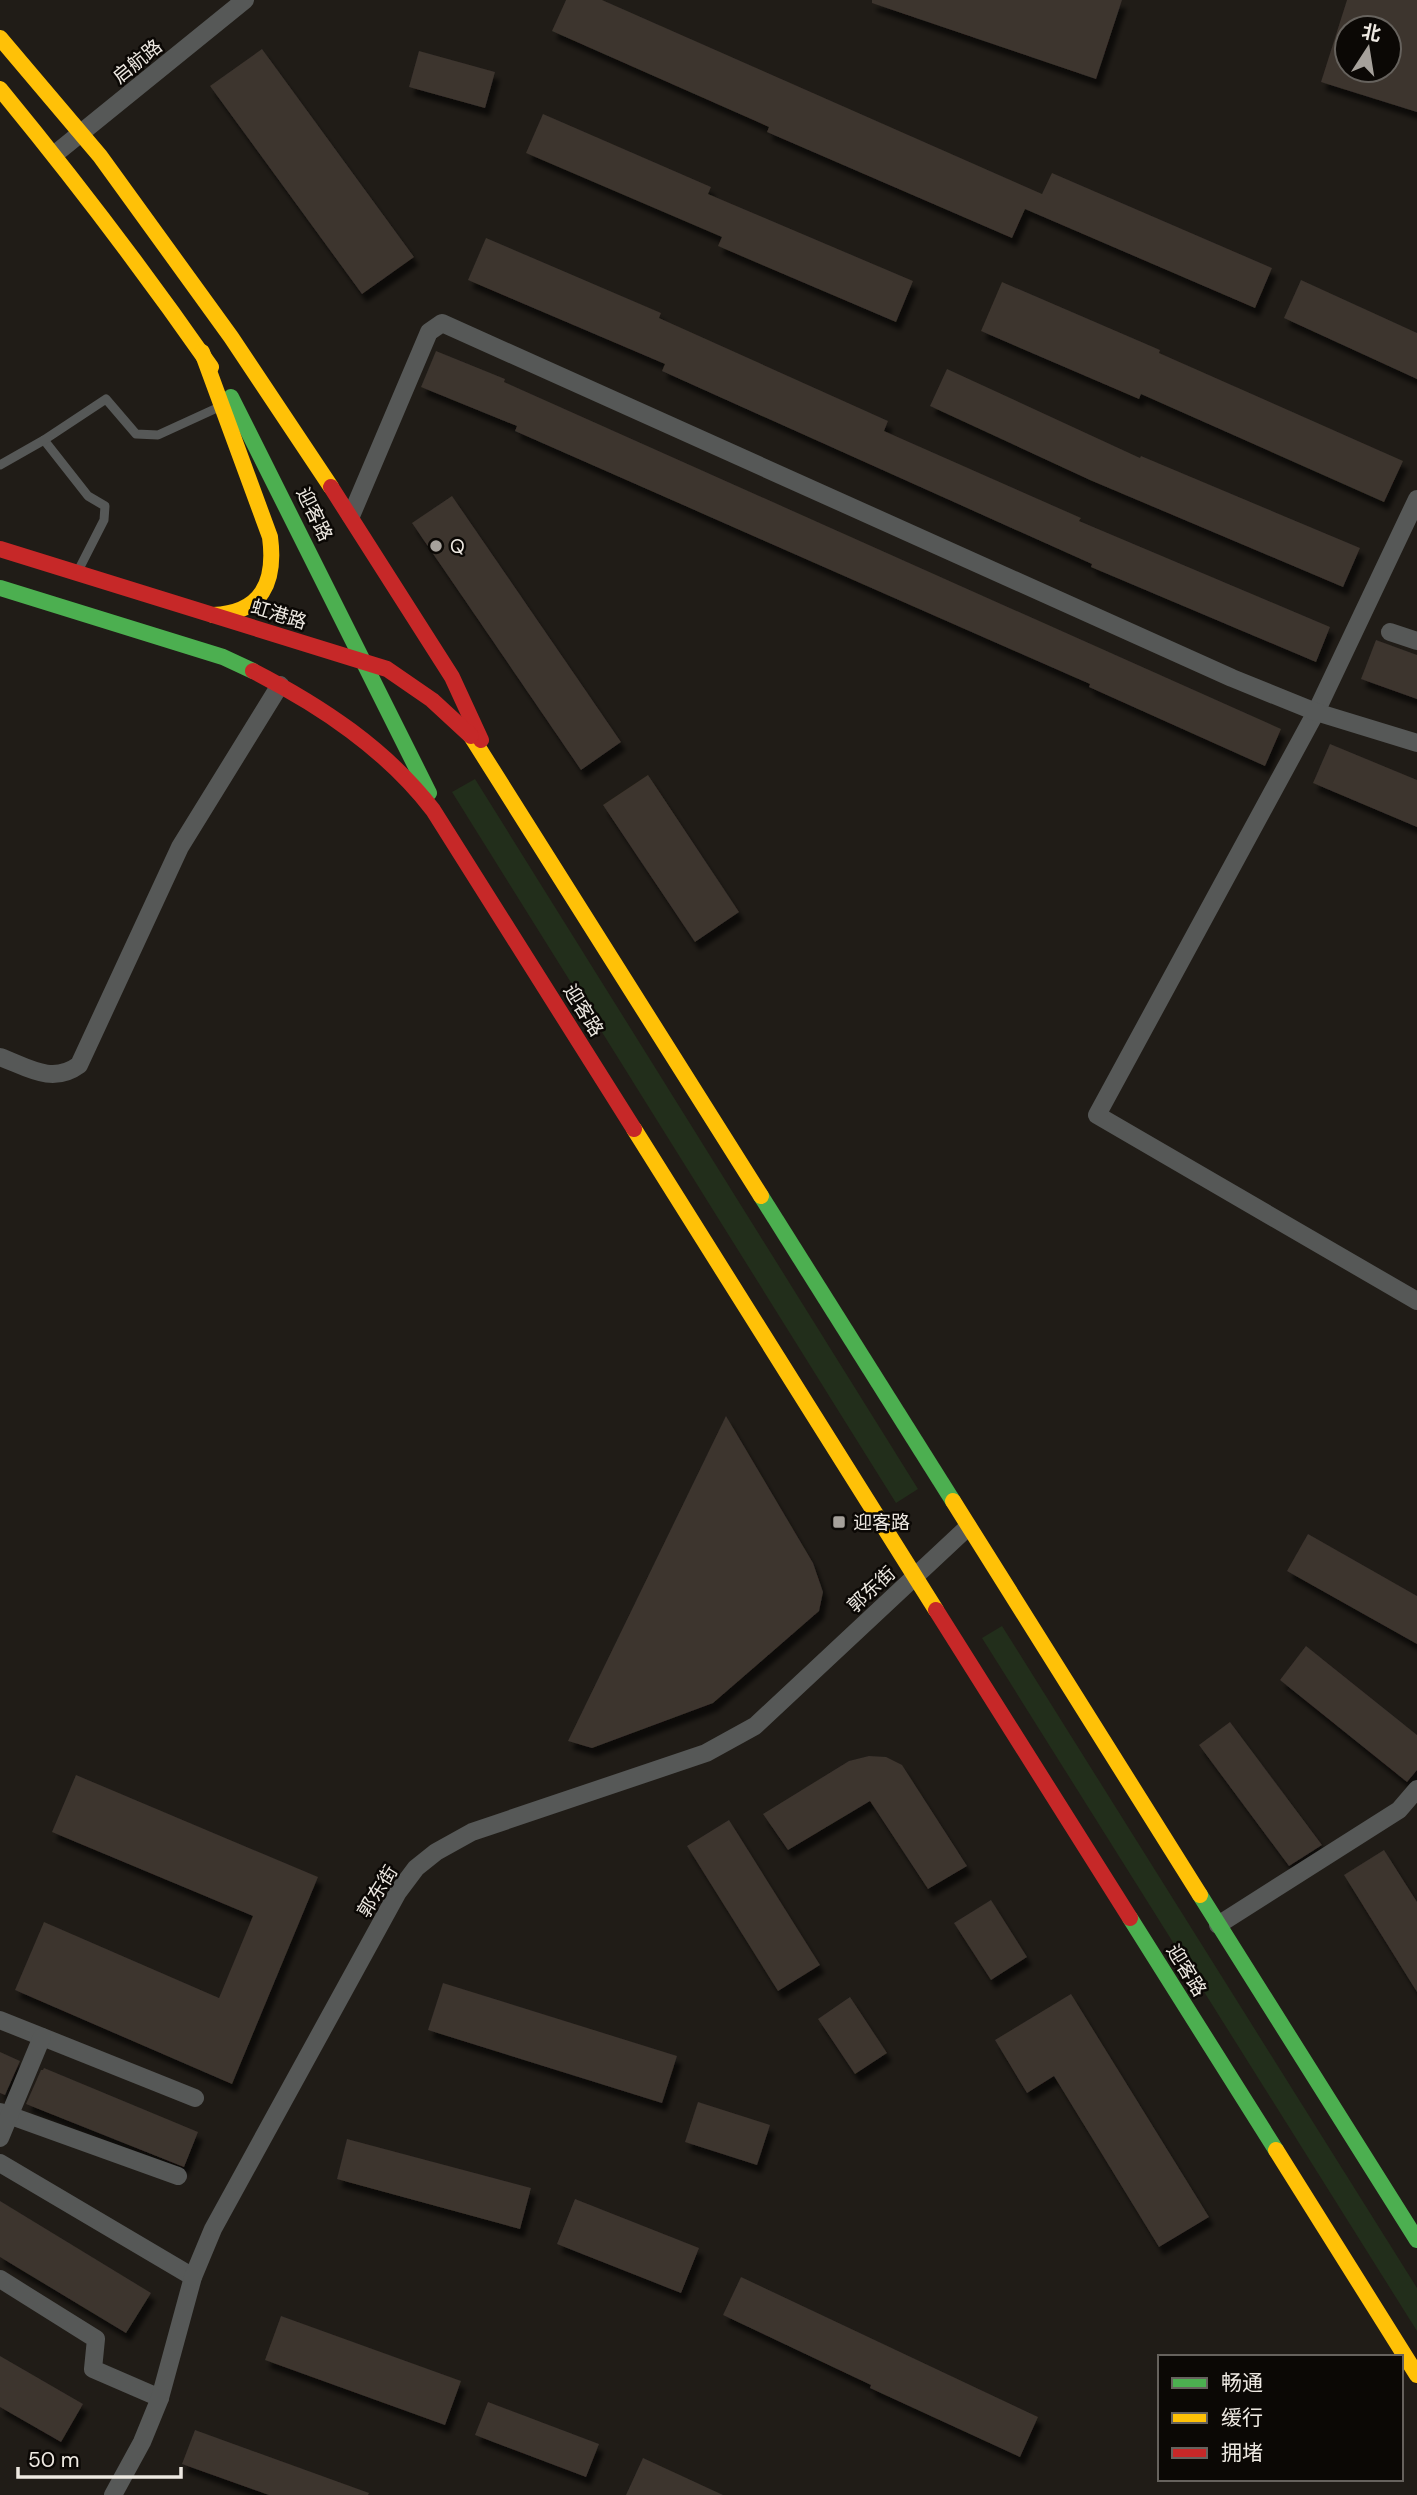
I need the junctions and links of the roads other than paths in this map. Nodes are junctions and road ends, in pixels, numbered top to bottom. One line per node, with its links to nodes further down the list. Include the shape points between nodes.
1 (245, 0): 4 (street, 启航路)
2 (0, 38): 4 (main road, 迎客路)
3 (0, 89): 5 (main road, 迎客路)
4 (81, 133): 5 (street, 启航路); 11 (main road, 迎客路, via 167,246)
5 (55, 155): 6 (main road, 迎客路)
6 (202, 352): 7 (main road); 18 (main road, 迎客路, via 264,460)
7 (222, 406): 8 (lane, via 158,435 136,434 106,399); 15 (main road, via 274,555 266,588 255,601 228,616)
8 (44, 440): 9 (lane); 13 (lane, via 88,496 105,506 104,520)
9 (0, 466)
10 (1417, 499): 20 (street)
11 (351, 516): 20 (street, via 429,331 442,323); 22 (main road, 迎客路, via 452,677)
12 (0, 549): 13 (main road, 虹港路)
13 (77, 573): 15 (main road, 虹港路)
14 (0, 588): 19 (main road, via 223,657)
15 (211, 615): 18 (main road, 虹港路)
16 (1390, 632): 17 (street)
17 (1417, 641)
18 (365, 663): 22 (main road, 虹港路, via 387,670 445,709 472,737); 23 (main road, 迎客路)
19 (280, 685): 23 (main road, via 403,774); 24 (street, via 180,847 79,1065 67,1074 50,1076)
20 (1317, 712): 21 (street); 25 (street, via 1097,1115)
21 (1417, 743)
22 (502, 785): 26 (main road, 迎客路)
23 (452, 839): 27 (main road, 迎客路)
24 (0, 1057)
25 (1417, 1301)
26 (968, 1527): 27 (street, 郭东街); 29 (main road, 迎客路)
27 (915, 1576): 38 (street, 郭东街, via 755,1726 706,1753 472,1832 416,1868 398,1892 235,2186); 40 (main road, 迎客路)
28 (1417, 1789): 29 (street, via 1399,1810)
29 (1219, 1925): 37 (main road, 迎客路)
30 (0, 2020): 31 (street)
31 (42, 2037): 32 (street); 33 (street)
32 (195, 2098)
33 (5, 2114): 34 (street); 36 (street)
34 (0, 2138)
35 (0, 2163): 38 (street)
36 (178, 2176)
37 (1417, 2240)
38 (193, 2277): 41 (street, 郭东街)
39 (0, 2279): 41 (street, via 96,2339 93,2369)
40 (1417, 2375)
41 (160, 2398): 42 (street, 郭东街)
42 (113, 2495)

